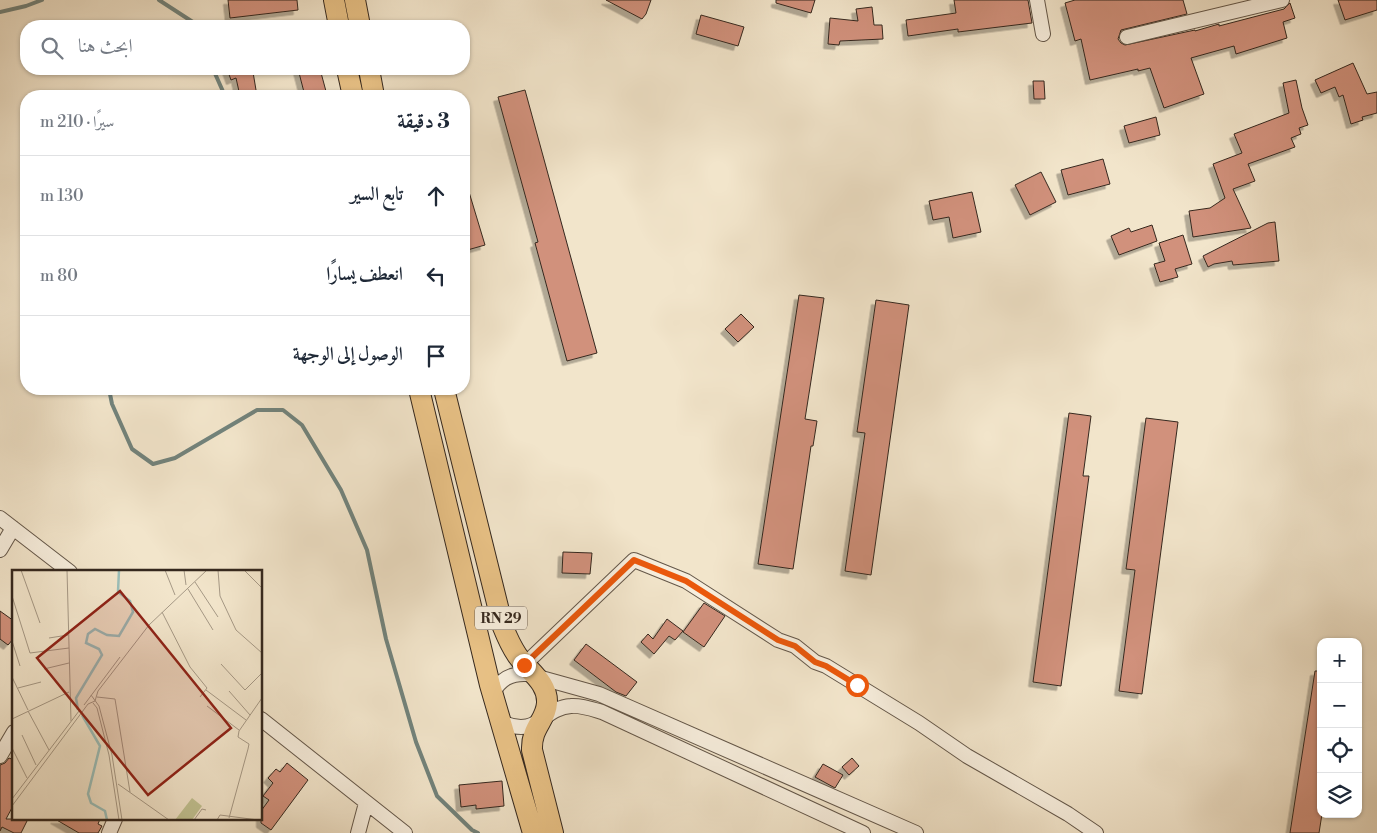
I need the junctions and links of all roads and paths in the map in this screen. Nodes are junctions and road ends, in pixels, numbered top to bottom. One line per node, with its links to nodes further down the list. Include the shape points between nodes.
1 (334, 0): 5 (highway)
2 (354, 0): 6 (highway)
3 (1037, 0): 7 (street)
4 (1282, 0): 8 (street)
5 (338, 20)
6 (359, 20)
7 (1043, 34)
8 (1128, 37)
9 (348, 75): 11 (highway)
10 (370, 75): 12 (highway)
11 (352, 90)
12 (373, 90)
13 (420, 395): 20 (highway, RN 29)
14 (445, 395): 19 (highway, RN 29, via 503,627)
15 (0, 518): 16 (street)
16 (13, 528): 17 (street); 18 (street)
17 (0, 550)
18 (67, 570)
19 (529, 671): 20 (street, via 527,674 513,674 500,682); 22 (highway, RN 29, via 544,684 547,692 547,705); 34 (street, via 599,694); 35 (street, via 634,560 686,581)
20 (492, 694): 23 (highway, RN 29)
21 (262, 721): 26 (street)
22 (541, 721): 23 (street, via 525,727); 32 (highway, RN 29, via 535,729 532,750); 33 (street, via 570,706 602,712)
23 (501, 722): 28 (highway, RN 29)
24 (12, 735): 25 (street)
25 (0, 756)
26 (366, 803): 30 (street); 31 (street)
27 (114, 820): 29 (street)
28 (532, 829)
29 (108, 833)
30 (358, 833)
31 (404, 833)
32 (553, 833)
33 (863, 833)
34 (916, 833)
35 (1096, 833)

